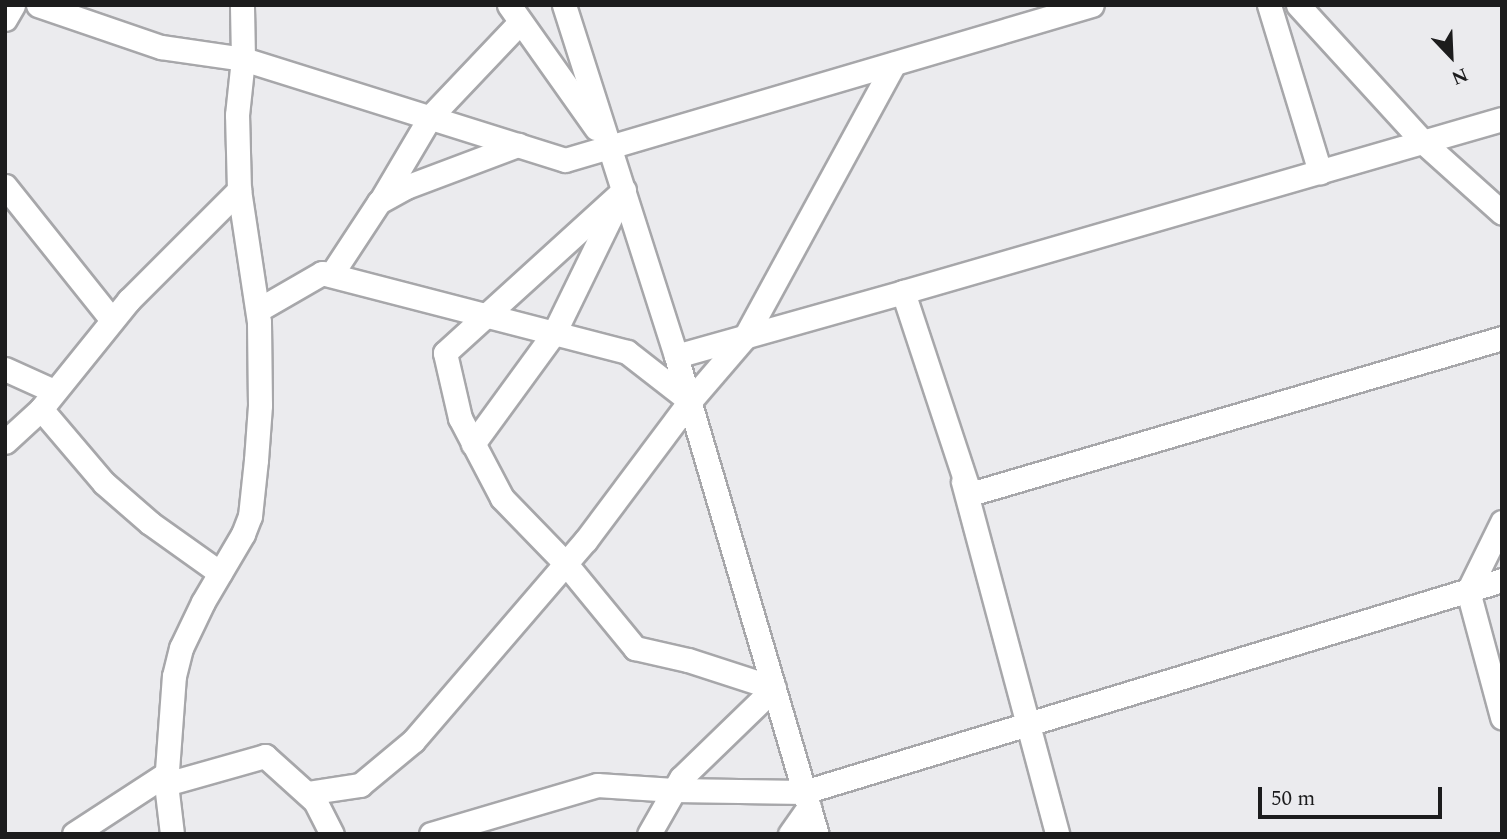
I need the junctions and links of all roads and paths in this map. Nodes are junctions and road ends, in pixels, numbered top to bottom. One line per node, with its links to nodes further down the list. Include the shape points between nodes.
1 (13, 5): 9 (street)
2 (38, 5): 10 (street, via 160,47)
3 (242, 5): 10 (street)
4 (564, 5): 16 (street)
5 (1092, 5): 11 (street)
6 (1269, 5): 17 (street)
7 (1298, 5): 14 (street)
8 (515, 13): 12 (street); 16 (street)
9 (5, 19)
10 (243, 59): 12 (street); 19 (street, via 237,115)
11 (894, 64): 16 (street); 29 (street)
12 (430, 117): 15 (street); 21 (street)
13 (1502, 120): 14 (street)
14 (1423, 142): 17 (street); 22 (street)
15 (518, 145): 16 (street, via 565,160); 21 (street, via 406,187)
16 (610, 147): 20 (street)
17 (1320, 172): 24 (street)
18 (5, 186): 27 (street)
19 (239, 190): 25 (street); 27 (street)
20 (624, 190): 26 (street); 28 (street); 31 (street)
21 (379, 202): 23 (street)
22 (1502, 213)
23 (331, 275): 25 (street, via 322,273); 26 (street)
24 (903, 292): 29 (street); 37 (street)
25 (258, 310): 40 (street, via 260,405 250,516)
26 (487, 315): 28 (street); 36 (street, via 445,353 460,418)
27 (112, 320): 33 (street)
28 (554, 333): 34 (street, via 627,352); 36 (street)
29 (746, 337): 31 (street); 34 (street)
30 (1502, 338): 37 (street, via 970,494)
31 (676, 356): 34 (street)
32 (5, 369): 33 (street)
33 (48, 400): 35 (street); 40 (street, via 104,483)
34 (690, 401): 39 (street); 43 (street)
35 (5, 442)
36 (473, 444): 39 (street, via 502,498)
37 (955, 450): 45 (street)
38 (1502, 522): 42 (street)
39 (566, 564): 43 (street, via 635,648); 48 (street, via 412,741 360,785)
40 (220, 573): 46 (street, via 203,602 174,676)
41 (1502, 580): 42 (street)
42 (1468, 591): 44 (street); 45 (street)
43 (774, 688): 47 (street); 49 (street)
44 (1502, 717)
45 (1026, 724): 49 (street); 57 (street)
46 (166, 779): 48 (street, via 265,755); 50 (street); 51 (street)
47 (674, 790): 49 (street); 53 (street, via 597,785); 54 (street)
48 (307, 793): 52 (street)
49 (807, 800): 55 (street); 56 (street)
50 (74, 834)
51 (172, 834)
52 (332, 834)
53 (431, 834)
54 (649, 834)
55 (790, 834)
56 (817, 834)
57 (1057, 834)

